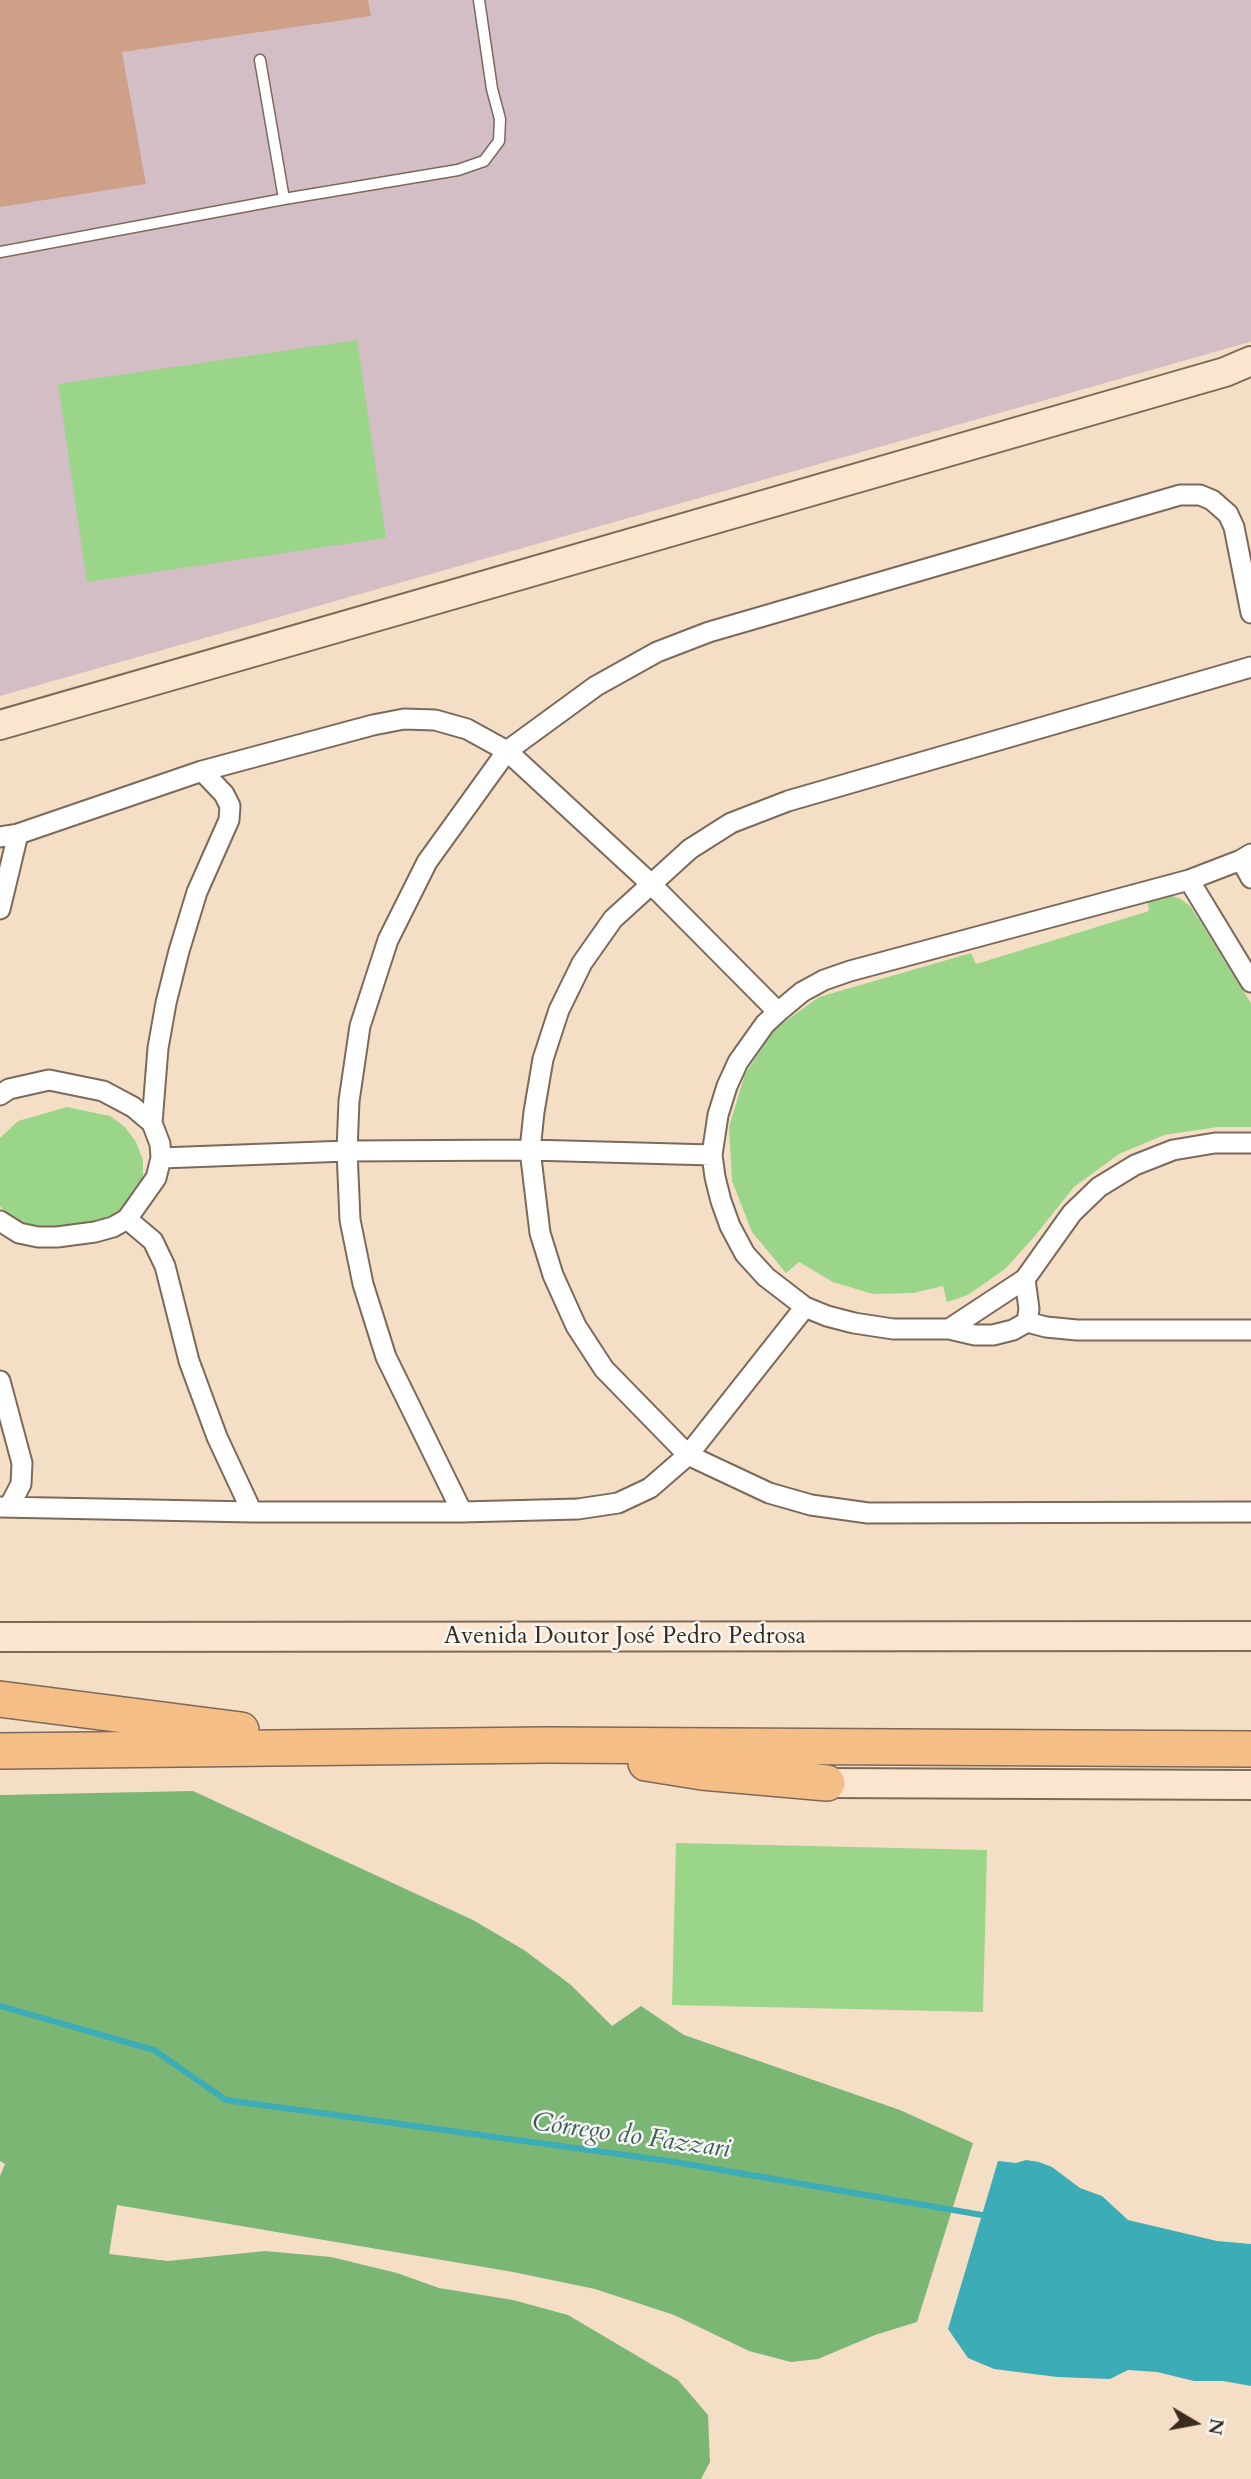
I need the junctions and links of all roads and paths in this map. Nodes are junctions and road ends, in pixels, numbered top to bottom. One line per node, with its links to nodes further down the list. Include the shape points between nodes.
1 (479, 0): 3 (lane, via 500,119 499,141 484,161 458,170)
2 (260, 60): 3 (lane)
3 (284, 199): 4 (lane)
4 (0, 252)
5 (1251, 361): 6 (street)
6 (1238, 371): 9 (street)
7 (1251, 613): 10 (street, via 1228,514 1200,495 1180,495 709,632 657,652 596,686)
8 (1251, 667): 16 (street, via 788,801 731,823 690,849)
9 (0, 725)
10 (507, 751): 11 (street, via 467,729 435,720 404,719); 16 (street); 25 (street, via 427,862 388,940 360,1026)
11 (202, 771): 12 (street); 22 (street, via 224,794 230,806 229,820 197,892 179,951 158,1048)
12 (9, 836): 17 (street)
13 (1246, 857): 14 (street); 15 (street)
14 (1251, 878)
15 (1189, 880): 18 (street); 20 (street, via 850,971 802,992)
16 (650, 883): 20 (street); 24 (street, via 613,919 582,963 559,1010 543,1059)
17 (0, 909)
18 (1245, 960): 19 (street)
19 (1251, 982)
20 (778, 1012): 26 (street, via 751,1042 726,1086)
21 (0, 1095): 22 (street, via 9,1088 49,1080 103,1091)
22 (152, 1123): 27 (street)
23 (1251, 1143): 30 (street, via 1173,1150 1126,1171 1072,1213)
24 (530, 1150): 25 (street); 26 (street); 36 (street, via 540,1233 576,1326 604,1369)
25 (347, 1151): 27 (street); 39 (street, via 350,1220 363,1284 386,1357)
26 (712, 1155): 31 (street, via 721,1201 745,1254)
27 (161, 1158): 28 (street, via 156,1178)
28 (127, 1219): 29 (street, via 95,1233 57,1237); 38 (street, via 153,1241 165,1266 189,1361)
29 (3, 1229)
30 (1025, 1279): 32 (street); 33 (street)
31 (805, 1307): 33 (street, via 854,1323 893,1329); 36 (street)
32 (1027, 1322): 33 (street, via 993,1335); 34 (street, via 1077,1330)
33 (949, 1329)
34 (1251, 1329)
35 (0, 1381): 37 (street, via 22,1463 21,1484)
36 (688, 1455): 39 (street, via 650,1488 618,1503 578,1509); 40 (street, via 769,1493 868,1513)
37 (4, 1507): 38 (street)
38 (252, 1512): 39 (street)
39 (462, 1512)
40 (1251, 1512)
41 (1251, 1636): 42 (street, Avenida Doutor José Pedro Pedrosa)
42 (0, 1637)
43 (0, 1699): 45 (highway)
44 (1251, 1728): 45 (highway, via 601,1725)
45 (241, 1730): 46 (highway)
46 (0, 1731)
47 (546, 1745): 48 (highway); 49 (highway); 50 (highway, via 702,1772)
48 (1251, 1749)
49 (0, 1751)
50 (827, 1783): 51 (street)
51 (1251, 1785)

